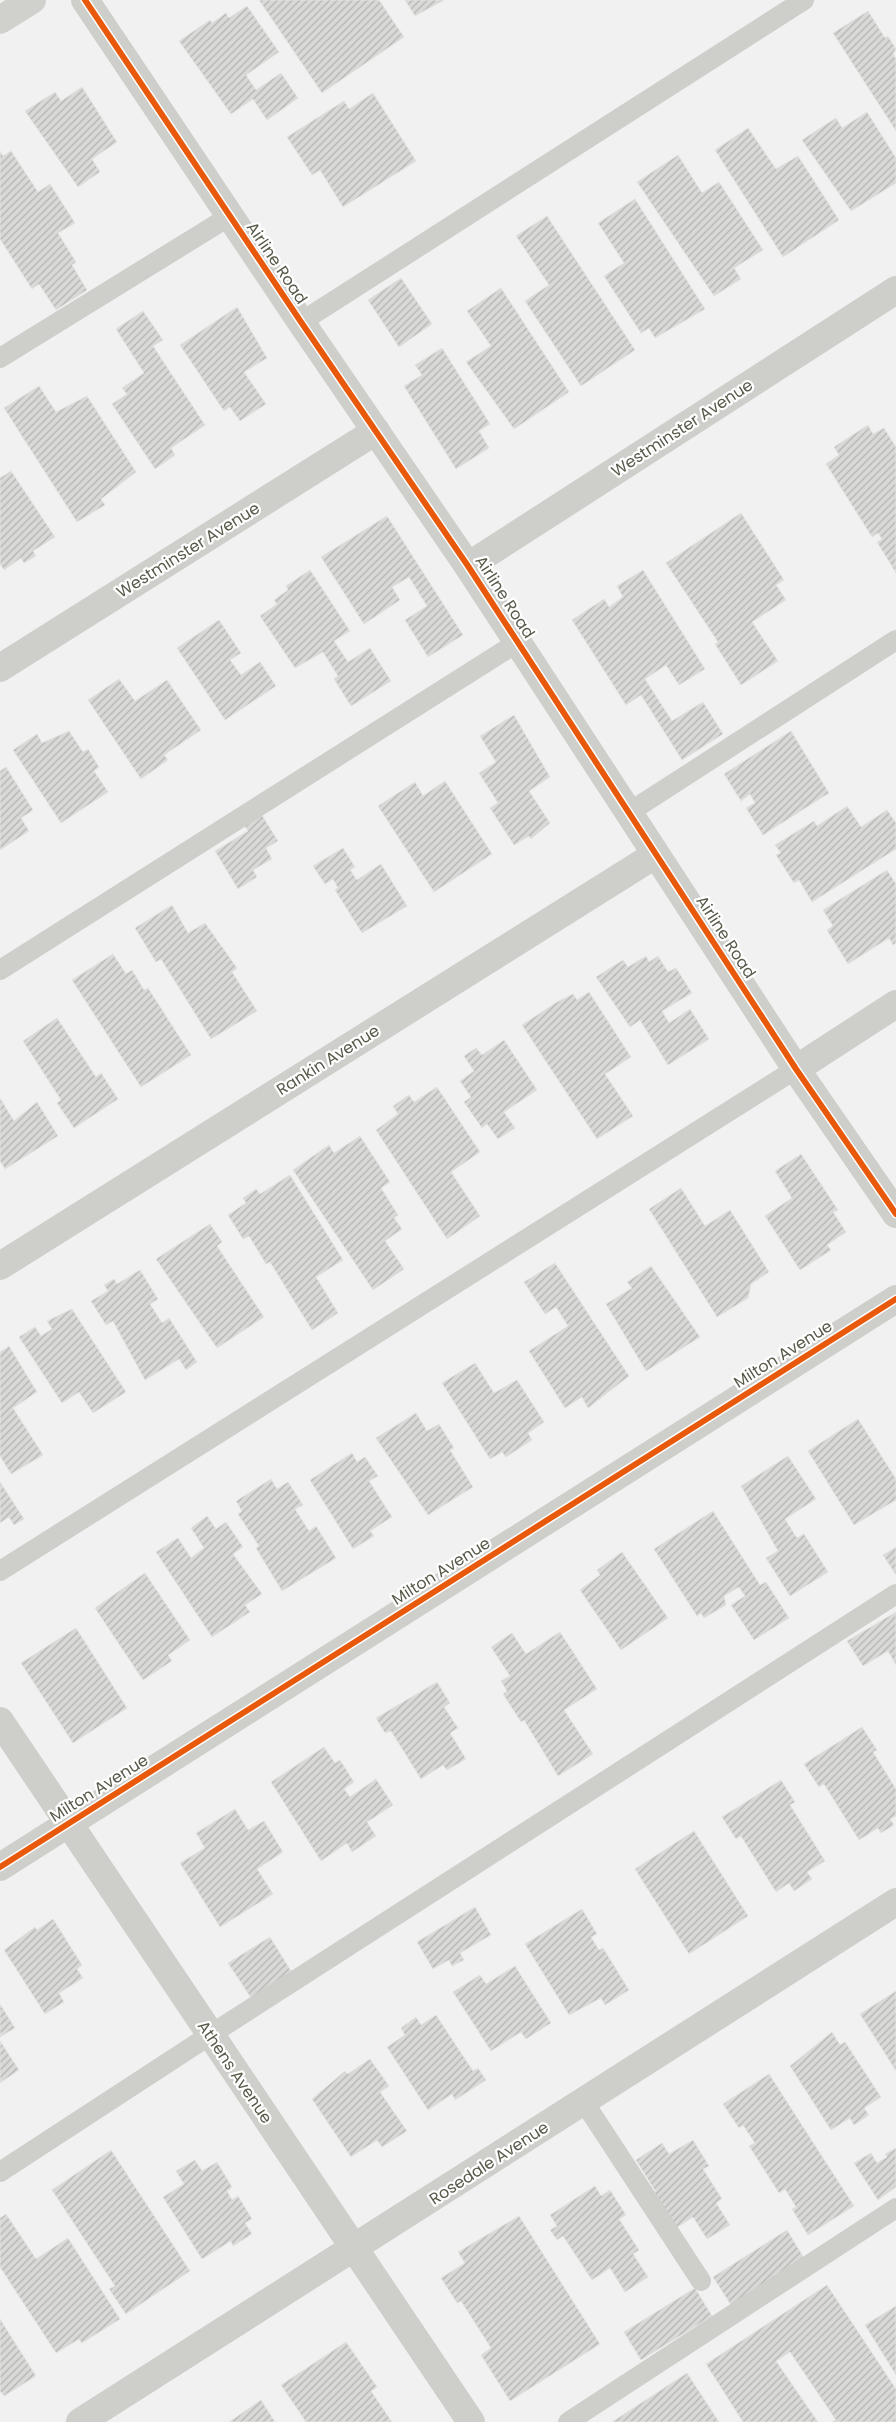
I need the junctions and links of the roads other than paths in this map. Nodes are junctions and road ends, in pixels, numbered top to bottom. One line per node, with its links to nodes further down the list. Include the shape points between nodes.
1 (32, 0): 4 (main road)
2 (85, 0): 5 (street, Airline Road)
3 (804, 0): 7 (lane)
4 (0, 20)
5 (230, 216): 7 (street, Airline Road); 8 (lane)
6 (896, 290): 10 (street, Westminster Avenue)
7 (300, 322): 9 (street, Airline Road)
8 (0, 358)
9 (376, 431): 10 (street, Airline Road); 13 (street, Westminster Avenue)
10 (468, 566): 12 (street, Airline Road)
11 (896, 640): 14 (lane)
12 (518, 642): 14 (street, Airline Road); 16 (lane)
13 (0, 668)
14 (628, 813): 15 (street, Airline Road)
15 (655, 855): 18 (street, Airline Road); 20 (street, Rankin Avenue)
16 (0, 970)
17 (896, 1004): 18 (street)
18 (796, 1069): 19 (street, Airline Road); 22 (lane)
19 (896, 1214)
20 (0, 1266)
21 (896, 1298): 25 (street, Milton Avenue)
22 (0, 1571)
23 (896, 1594): 28 (lane)
24 (0, 1721): 25 (street, Athens Avenue)
25 (68, 1824): 26 (street, Milton Avenue); 28 (street, Athens Avenue)
26 (0, 1867)
27 (896, 1902): 29 (street, Rosedale Avenue)
28 (210, 2035): 30 (lane); 32 (street, Athens Avenue)
29 (584, 2102): 32 (street, Rosedale Avenue); 33 (lane)
30 (0, 2172)
31 (896, 2208): 36 (lane)
32 (354, 2249): 34 (street, Rosedale Avenue); 35 (street, Athens Avenue)
33 (701, 2281)
34 (80, 2422)
35 (471, 2422)
36 (568, 2422)

